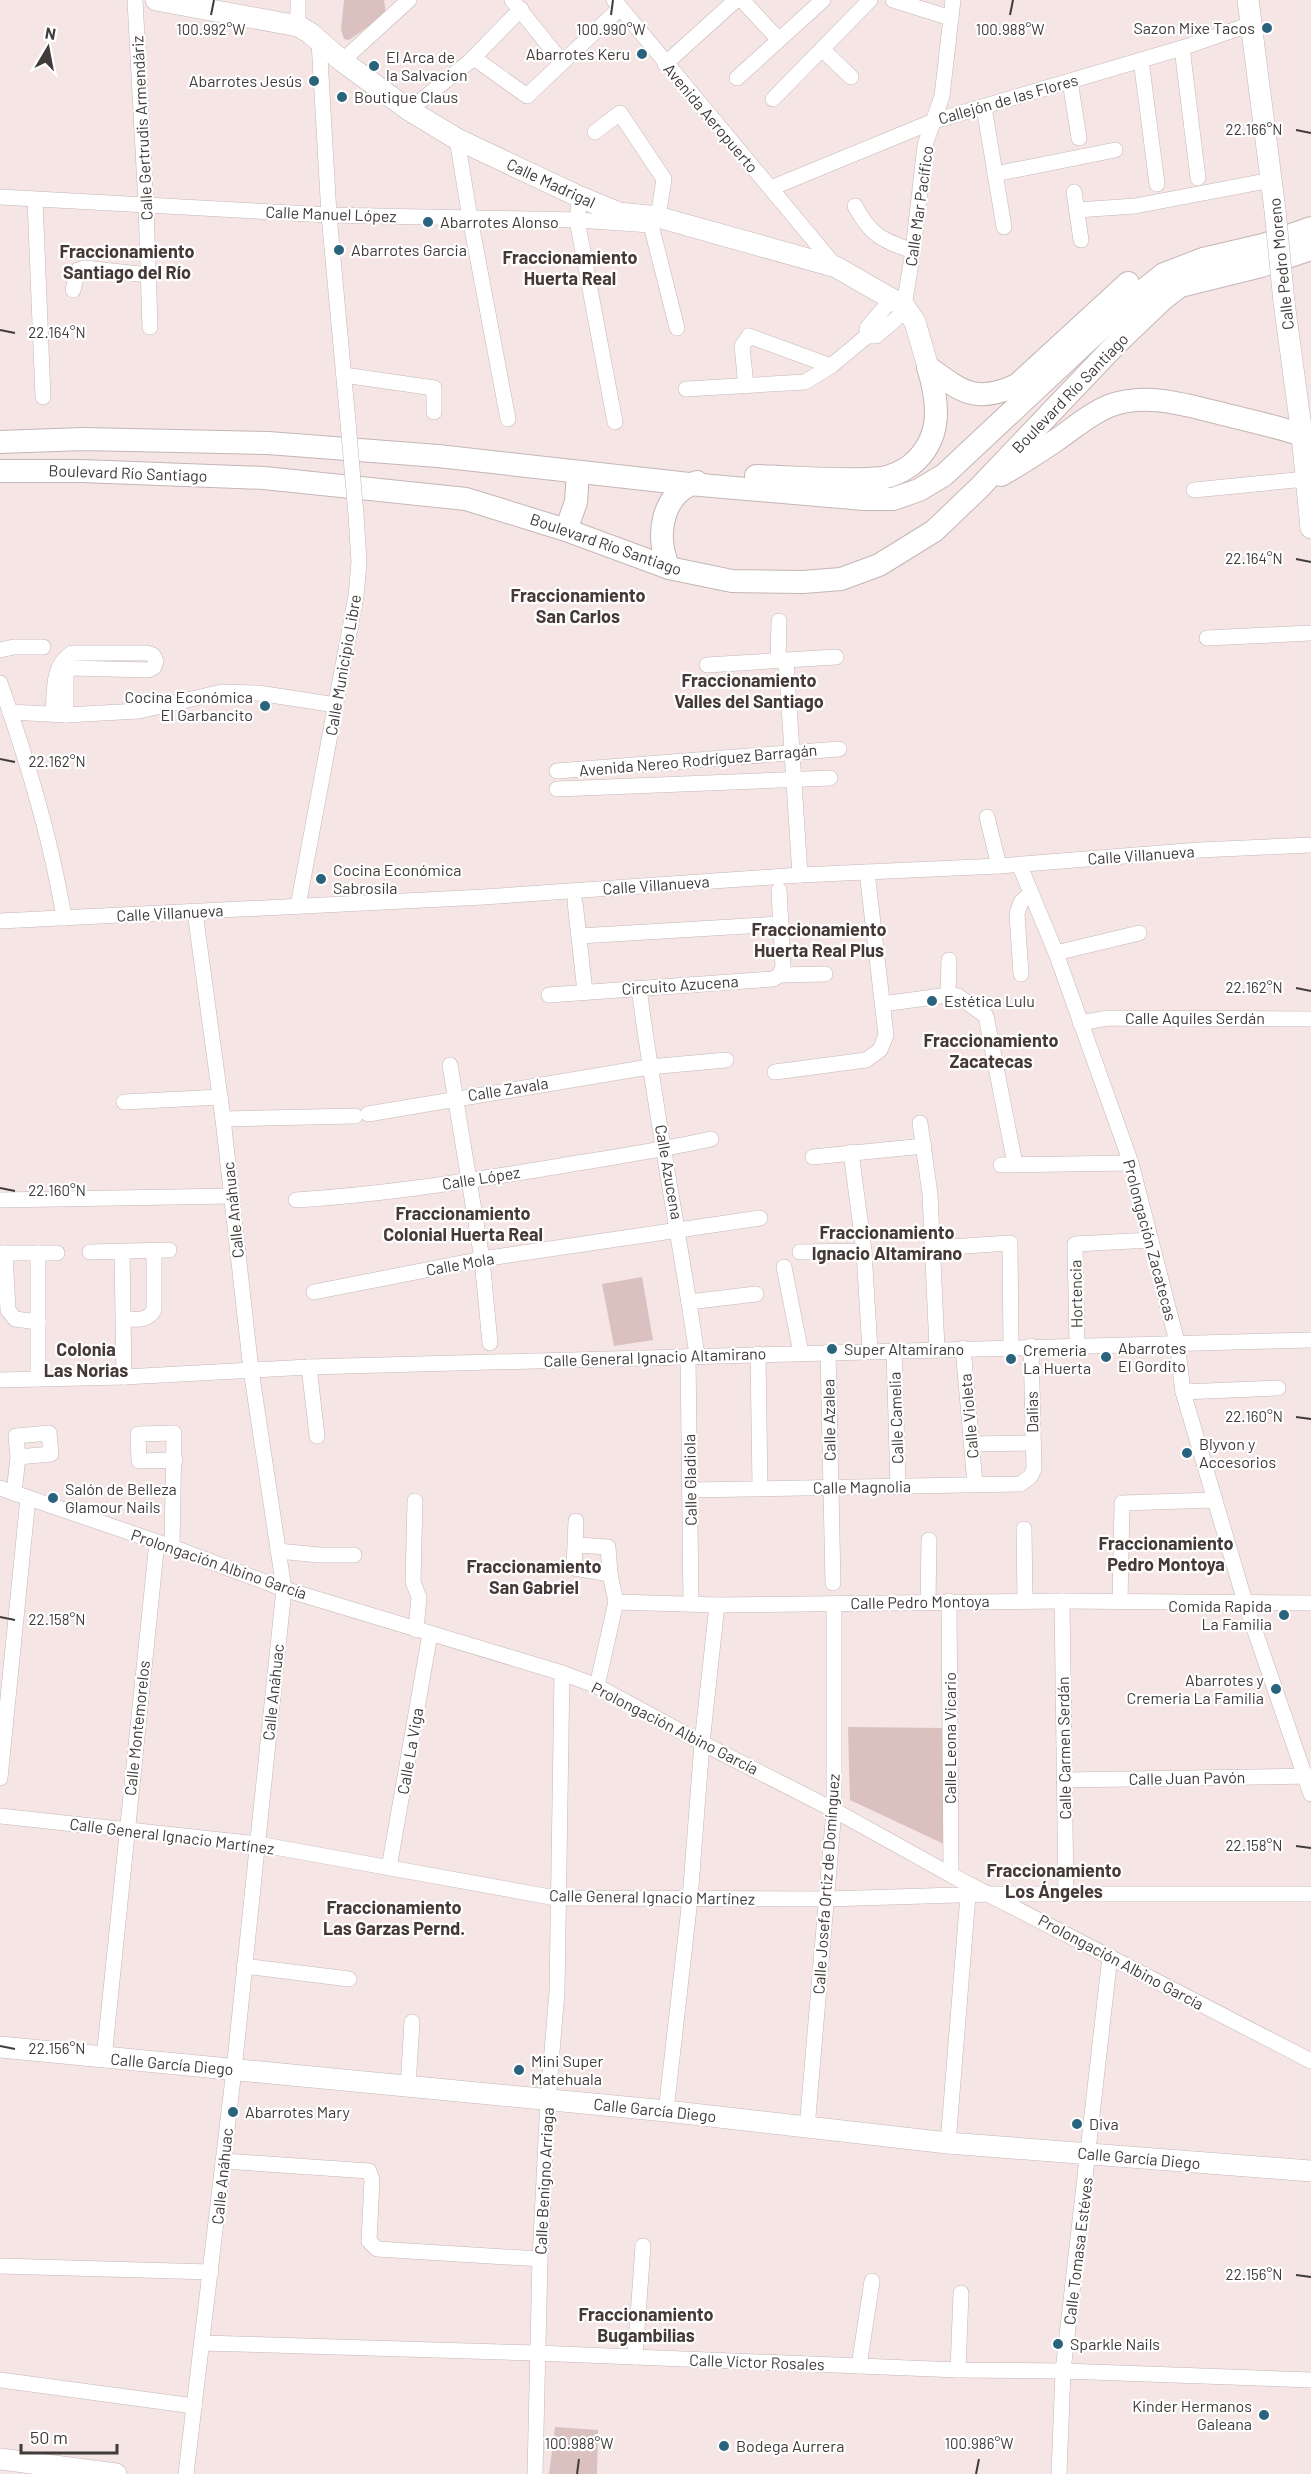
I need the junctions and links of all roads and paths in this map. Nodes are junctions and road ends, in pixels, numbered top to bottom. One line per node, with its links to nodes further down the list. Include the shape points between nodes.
1 (135, 0): 49 (street, Calle Gertrudis Armendáriz)
2 (156, 0): 14 (street, Calle Madrigal)
3 (298, 0): 19 (street)
4 (389, 0): 16 (street)
5 (409, 0): 16 (street)
6 (736, 0): 28 (street)
7 (742, 0): 20 (street)
8 (824, 0): 20 (street)
9 (870, 0): 23 (street)
10 (893, 0): 17 (street)
11 (953, 0): 17 (street, Calle Mar Pacífico)
12 (1248, 0): 18 (street, Calle Pedro Moreno)
13 (617, 4): 27 (street); 28 (street, Avenida Aeropuerto)
14 (204, 5): 19 (street, Calle Madrigal)
15 (516, 5): 24 (street); 27 (street)
16 (390, 17): 26 (street)
17 (951, 18): 35 (street, Calle Mar Pacífico, via 942,96)
18 (1251, 24): 22 (street, Callejón de las Flores); 42 (street, Calle Pedro Moreno)
19 (298, 26): 21 (street, Calle Madrigal)
20 (778, 39): 30 (street)
21 (319, 41): 26 (street, Calle Madrigal); 52 (street, Calle Municipio Libre)
22 (1182, 48): 25 (street, Callejón de las Flores); 41 (street)
23 (822, 49): 29 (street); 32 (street)
24 (474, 58): 27 (street, via 527,96); 34 (street)
25 (1141, 60): 31 (street, Callejón de las Flores); 43 (street)
26 (342, 61): 34 (street, Calle Madrigal)
27 (562, 62)
28 (665, 64): 44 (street, Avenida Aeropuerto)
29 (851, 77)
30 (737, 78)
31 (1070, 81): 33 (street, Callejón de las Flores); 37 (street)
32 (773, 99)
33 (984, 106): 35 (street, Callejón de las Flores); 40 (street)
34 (410, 110): 38 (street, Calle Madrigal)
35 (934, 121): 44 (street, Callejón de las Flores); 61 (street, Calle Mar Pacífico, via 925,145)
36 (594, 132): 55 (street, via 620,112 664,179)
37 (1079, 138)
38 (458, 139): 47 (street, Calle Madrigal); 53 (street)
39 (1115, 150): 40 (street)
40 (995, 174): 56 (street)
41 (1198, 178)
42 (1271, 180): 51 (street, via 1135,206); 79 (street, Calle Pedro Moreno, bridge, via 1284,302)
43 (1158, 184)
44 (771, 188): 58 (street, Avenida Aeropuerto)
45 (1074, 192): 51 (street)
46 (0, 196): 48 (street, Calle Manuel López)
47 (580, 197): 54 (street); 55 (street, Calle Madrigal, via 619,213)
48 (35, 200): 49 (street, Calle Manuel López); 75 (street)
49 (146, 205): 52 (street, Calle Manuel López); 65 (street, Calle Gertrudis Armendáriz)
50 (855, 206): 61 (street, via 868,229 883,240)
51 (1077, 210): 59 (street)
52 (329, 215): 53 (street, Calle Manuel López); 72 (street, Calle Municipio Libre)
53 (470, 218): 54 (street, Calle Manuel López); 77 (street)
54 (577, 220): 55 (street, Calle Manuel López); 78 (street)
55 (655, 221): 62 (street, Calle Madrigal); 69 (street)
56 (1004, 227)
57 (1311, 228): 64 (main road, Boulevard Río Santiago)
58 (809, 234): 62 (street); 63 (street, Avenida Aeropuerto)
59 (1082, 240)
60 (1311, 249): 85 (main road, Boulevard Río Santiago, via 1180,286 1118,342)
61 (913, 251): 67 (street, Calle Mar Pacífico)
62 (788, 253): 63 (street, Calle Madrigal)
63 (836, 267): 67 (street, Calle Madrigal)
64 (1164, 274): 71 (main road, via 1128,284 1017,385 1001,392 973,395 957,389); 84 (main road, Boulevard Río Santiago, via 1131,300 945,475 919,490 893,499 864,499)
65 (149, 275): 66 (street, via 84,268 75,275); 68 (street, Calle Gertrudis Armendáriz)
66 (73, 290)
67 (898, 302): 70 (street, via 867,328 867,336); 71 (street, via 915,322)
68 (150, 327)
69 (677, 328)
70 (831, 366): 73 (street, via 805,382); 73 (street, via 749,336 742,346)
71 (928, 367): 84 (main road, via 936,395 933,437 919,459 904,471 883,478 720,475)
72 (344, 375): 76 (street, via 434,388); 100 (street, Calle Municipio Libre, bridge, via 359,562)
73 (746, 386): 74 (street)
74 (686, 389)
75 (44, 397)
76 (434, 412)
77 (508, 419)
78 (615, 422)
79 (1306, 436): 83 (street, Calle Pedro Moreno); 85 (main road, via 1191,405 1134,401 1110,406 1085,418 1026,461)
80 (0, 442): 82 (main road, Boulevard Río Santiago, via 83,439 268,443 438,456)
81 (0, 471): 88 (main road, Boulevard Río Santiago, via 264,478 466,499)
82 (578, 473): 84 (main road, Boulevard Río Santiago); 88 (main road, via 576,502)
83 (1306, 479): 86 (street); 87 (street, Calle Pedro Moreno)
84 (689, 484): 89 (main road, via 672,500 663,517 663,555)
85 (979, 488): 89 (main road, Boulevard Río Santiago, via 934,531 879,565 841,579 732,581)
86 (1194, 490)
87 (1311, 528)
88 (566, 530): 89 (main road, Boulevard Río Santiago)
89 (669, 568)
90 (779, 621): 96 (street)
91 (1311, 633): 92 (street)
92 (1207, 638)
93 (42, 647): 94 (street)
94 (0, 650)
95 (836, 657): 96 (street)
96 (782, 661): 98 (street); 104 (street)
97 (66, 663): 97 (street, via 148,670 156,661 147,653 72,653); 102 (street, via 56,673)
98 (708, 665)
99 (0, 683): 101 (street)
100 (336, 705): 102 (street, via 258,693 222,692 139,711); 120 (street, Calle Municipio Libre)
101 (10, 712): 102 (street); 122 (street, via 51,847)
102 (59, 714)
103 (839, 749): 104 (street, Avenida Nereo Rodríguez Barragán)
104 (792, 753): 105 (street, Avenida Nereo Rodríguez Barragán); 108 (street)
105 (660, 764): 106 (street, Avenida Nereo Rodríguez Barragán); 109 (street)
106 (557, 771)
107 (830, 778): 108 (street, Avenida Nereo Rodríguez Barragán)
108 (793, 780): 109 (street, Avenida Nereo Rodríguez Barragán); 116 (street)
109 (661, 785): 110 (street, Avenida Nereo Rodríguez Barragán)
110 (557, 789)
111 (987, 817): 114 (street)
112 (1311, 844): 113 (street, Calle Villanueva)
113 (1019, 864): 114 (street, Calle Villanueva); 118 (street, Prolongación Zacatecas)
114 (999, 866): 115 (street, Calle Villanueva)
115 (867, 872): 116 (street, Calle Villanueva); 136 (street)
116 (800, 875): 120 (street, Calle Villanueva)
117 (779, 890): 124 (street)
118 (1031, 893): 127 (street, Prolongación Zacatecas); 130 (street, via 1021,902 1017,914)
119 (575, 902): 126 (street)
120 (298, 906): 121 (street, Calle Villanueva)
121 (195, 912): 122 (street, Calle Villanueva); 143 (street, Calle Anáhuac)
122 (64, 918): 123 (street, Calle Villanueva)
123 (0, 921)
124 (781, 924): 126 (street); 131 (street)
125 (1139, 933): 127 (street)
126 (579, 936): 133 (street)
127 (1056, 953): 138 (street, Prolongación Zacatecas)
128 (949, 960): 135 (street)
129 (825, 974): 131 (street, Circuito Azucena)
130 (1021, 974)
131 (780, 975): 132 (street, Circuito Azucena, via 773,979)
132 (639, 988): 133 (street, Circuito Azucena); 141 (street, Calle Azucena)
133 (585, 992): 134 (street, Circuito Azucena)
134 (549, 995)
135 (948, 995): 136 (street); 153 (street, via 958,996 986,1016 1008,1164)
136 (883, 1004): 142 (street, via 886,1035 880,1050 866,1060)
137 (1311, 1019): 138 (street, Calle Aquiles Serdán, via 1108,1018)
138 (1080, 1023): 153 (street, Prolongación Zacatecas)
139 (726, 1060): 141 (street, Calle Zavala)
140 (450, 1065): 144 (street)
141 (649, 1067): 144 (street, Calle Zavala); 150 (street, Calle Azucena)
142 (776, 1072)
143 (220, 1097): 145 (street); 146 (street, Calle Anáhuac)
144 (455, 1098): 146 (street, Calle Zavala, via 361,1115); 154 (street)
145 (124, 1102)
146 (223, 1119): 155 (street, Calle Anáhuac)
147 (920, 1123): 149 (street)
148 (711, 1139): 150 (street, Calle López)
149 (924, 1146): 151 (street); 161 (street)
150 (665, 1149): 154 (street, Calle López); 159 (street, Calle Azucena)
151 (851, 1152): 152 (street); 162 (street)
152 (813, 1157)
153 (1131, 1163): 160 (street, Prolongación Zacatecas)
154 (468, 1181): 157 (street, Calle López); 169 (street)
155 (232, 1196): 156 (street); 191 (street, Calle Anáhuac)
156 (0, 1200)
157 (296, 1200)
158 (760, 1218): 159 (street, Calle Mola)
159 (679, 1230): 169 (street, Calle Mola); 173 (street, Calle Azucena)
160 (1151, 1240): 177 (street, Prolongación Zacatecas); 179 (street, Hortencia, via 1075,1244)
161 (934, 1248): 180 (street, via 1010,1244); 183 (street)
162 (864, 1251): 165 (street); 185 (street)
163 (90, 1252): 164 (street)
164 (122, 1252): 174 (street); 174 (street, via 162,1250 154,1310 144,1319)
165 (800, 1252)
166 (3, 1253): 167 (street); 175 (street, via 8,1310 15,1319)
167 (38, 1253): 168 (street); 175 (street)
168 (57, 1253)
169 (483, 1259): 171 (street, Calle Mola); 178 (street)
170 (784, 1267): 187 (street)
171 (314, 1292)
172 (756, 1294): 173 (street)
173 (689, 1302): 189 (street, Calle Azucena)
174 (123, 1319): 192 (street)
175 (38, 1322): 193 (street)
176 (1311, 1340): 177 (street, Calle General Ignacio Altamirano)
177 (1177, 1342): 179 (street, Calle General Ignacio Altamirano); 196 (street, Prolongación Zacatecas)
178 (490, 1343)
179 (1077, 1344): 181 (street, Calle General Ignacio Altamirano)
180 (1011, 1346): 181 (street, Calle General Ignacio Altamirano); 182 (street, Calle General Ignacio Altamirano)
181 (1031, 1346): 198 (street, Dalias)
182 (963, 1348): 183 (street, Calle General Ignacio Altamirano); 199 (street, Calle Violeta)
183 (937, 1349): 184 (street, Calle General Ignacio Altamirano)
184 (894, 1350): 185 (street, Calle General Ignacio Altamirano); 204 (street, Calle Camelia)
185 (870, 1351): 186 (street, Calle General Ignacio Altamirano)
186 (828, 1352): 187 (street, Calle General Ignacio Altamirano); 206 (street, Calle Azalea)
187 (801, 1353): 188 (street, Calle General Ignacio Altamirano)
188 (758, 1354): 189 (street, Calle General Ignacio Altamirano); 205 (street)
189 (693, 1356): 190 (street, Calle General Ignacio Altamirano); 207 (street, Calle Gladiola)
190 (309, 1367): 191 (street, Calle General Ignacio Altamirano); 197 (street)
191 (251, 1370): 192 (street, Calle General Ignacio Altamirano); 217 (street, Calle Anáhuac)
192 (124, 1377): 193 (street, Calle General Ignacio Altamirano)
193 (38, 1379): 194 (street, Calle General Ignacio Altamirano)
194 (0, 1380)
195 (1278, 1388): 196 (street)
196 (1183, 1392): 209 (street, Prolongación Zacatecas)
197 (317, 1436)
198 (1033, 1443): 199 (street); 202 (street, Dalias, via 1034,1469)
199 (971, 1444): 203 (street, Calle Violeta)
200 (18, 1457): 208 (street)
201 (175, 1460): 216 (street)
202 (1030, 1477): 203 (street, Calle Magnolia, via 1020,1484)
203 (975, 1484): 204 (street, Calle Magnolia)
204 (898, 1487): 206 (street, Calle Magnolia)
205 (760, 1488): 206 (street, Calle Magnolia); 207 (street, Calle Magnolia)
206 (830, 1488): 220 (street)
207 (691, 1490): 229 (street, Calle Gladiola)
208 (14, 1493): 214 (street, Prolongación Albino García); 238 (street)
209 (1215, 1500): 227 (street, via 1122,1503); 228 (street, Prolongación Zacatecas)
210 (415, 1501): 233 (street, Calle La Viga, via 413,1582)
211 (576, 1521): 215 (street)
212 (1024, 1529): 223 (street)
213 (929, 1540): 226 (street)
214 (157, 1542): 216 (street, Prolongación Albino García); 243 (street, Calle Montemorelos)
215 (577, 1545): 219 (street, via 608,1547); 219 (street, via 574,1568)
216 (172, 1547): 221 (street, Prolongación Albino García)
217 (278, 1551): 218 (street); 221 (street, Calle Anáhuac)
218 (354, 1555)
219 (610, 1574): 225 (street)
220 (833, 1583)
221 (284, 1589): 233 (street, Prolongación Albino García); 244 (street, Calle Anáhuac)
222 (949, 1601): 223 (street, Calle Pedro Montoya); 226 (street, Calle Pedro Montoya); 246 (street, Calle Leona Vicario)
223 (1025, 1601): 224 (street, Calle Pedro Montoya)
224 (1062, 1601): 227 (street, Calle Pedro Montoya); 239 (street, Calle Carmen Serdán)
225 (616, 1602): 229 (street, Calle Pedro Montoya); 235 (street)
226 (928, 1602): 231 (street, Calle Pedro Montoya)
227 (1120, 1602): 228 (street, Calle Pedro Montoya)
228 (1245, 1602): 230 (street, Calle Pedro Montoya); 237 (street, Prolongación Zacatecas)
229 (691, 1603): 232 (street, Calle Pedro Montoya)
230 (1311, 1603)
231 (834, 1604): 232 (street, Calle Pedro Montoya); 241 (street, Calle Josefa Ortiz de Domínguez)
232 (717, 1605): 236 (street)
233 (423, 1632): 234 (street, Prolongación Albino García); 245 (street, Calle La Viga)
234 (562, 1673): 235 (street, Prolongación Albino García); 251 (street, Calle Benigno Arriaga)
235 (597, 1686): 236 (street, Prolongación Albino García)
236 (702, 1743): 241 (street, Prolongación Albino García); 252 (street)
237 (1307, 1776): 239 (street, Calle Juan Pavón); 240 (street, Prolongación Zacatecas)
238 (0, 1778)
239 (1064, 1780): 250 (street, Calle Carmen Serdán)
240 (1311, 1794)
241 (834, 1810): 246 (street, Prolongación Albino García); 253 (street, Calle Josefa Ortiz de Domínguez)
242 (0, 1816): 243 (street, Calle General Ignacio Martínez)
243 (126, 1830): 244 (street, Calle General Ignacio Martínez); 259 (street, Calle Montemorelos)
244 (258, 1844): 245 (street, Calle General Ignacio Martínez); 255 (street, Calle Anáhuac)
245 (389, 1868): 251 (street, Calle General Ignacio Martínez)
246 (951, 1875): 247 (street, Prolongación Albino García)
247 (990, 1894): 249 (street, Calle General Ignacio Martínez); 250 (street, Calle General Ignacio Martínez); 254 (street, Prolongación Albino García)
248 (1311, 1894): 250 (street, Calle General Ignacio Martínez)
249 (968, 1895): 253 (street, Calle General Ignacio Martínez); 266 (street)
250 (1065, 1896)
251 (556, 1898): 252 (street, Calle General Ignacio Martínez); 263 (street, Calle Benigno Arriaga, via 556,1992)
252 (690, 1899): 253 (street, Calle General Ignacio Martínez); 264 (street)
253 (827, 1899): 265 (street, Calle Josefa Ortiz de Domínguez)
254 (1110, 1956): 260 (street, Prolongación Albino García); 267 (street, Calle Tomasa Estéves)
255 (244, 1966): 256 (street); 261 (street, Calle Anáhuac)
256 (349, 1979)
257 (412, 2022): 262 (street)
258 (0, 2047): 259 (street, Calle García Diego)
259 (104, 2058): 261 (street, Calle García Diego)
260 (1311, 2061)
261 (234, 2070): 262 (street, Calle García Diego); 268 (street, Calle Anáhuac)
262 (408, 2087): 263 (street, Calle García Diego)
263 (548, 2099): 264 (street, Calle García Diego); 271 (street, Calle Benigno Arriaga)
264 (666, 2111): 265 (street, Calle García Diego)
265 (807, 2128): 266 (street, Calle García Diego)
266 (948, 2143): 267 (street, Calle García Diego)
267 (1089, 2154): 269 (street, Calle García Diego); 281 (street, Calle Tomasa Estéves)
268 (224, 2161): 271 (street, via 369,2171 369,2241 377,2249); 273 (street, Calle Anáhuac)
269 (1311, 2171)
270 (643, 2246): 278 (street)
271 (540, 2259): 277 (street, Calle Benigno Arriaga)
272 (0, 2266): 273 (street)
273 (211, 2272): 276 (street, Calle Anáhuac)
274 (872, 2282): 279 (street)
275 (962, 2293): 280 (street)
276 (202, 2343): 277 (street, Calle Víctor Rosales); 284 (street, Calle Anáhuac)
277 (536, 2353): 278 (street, Calle Víctor Rosales); 288 (street, Calle Benigno Arriaga)
278 (635, 2357): 279 (street, Calle Víctor Rosales)
279 (859, 2366): 280 (street, Calle Víctor Rosales)
280 (958, 2370): 281 (street, Calle Víctor Rosales)
281 (1063, 2372): 283 (street, Calle Víctor Rosales); 289 (street, Calle Tomasa Estéves)
282 (0, 2380): 284 (street)
283 (1311, 2380)
284 (194, 2406): 287 (street, Calle Anáhuac)
285 (0, 2459): 286 (street)
286 (116, 2474)
287 (186, 2474)
288 (535, 2474)
289 (1059, 2474)

